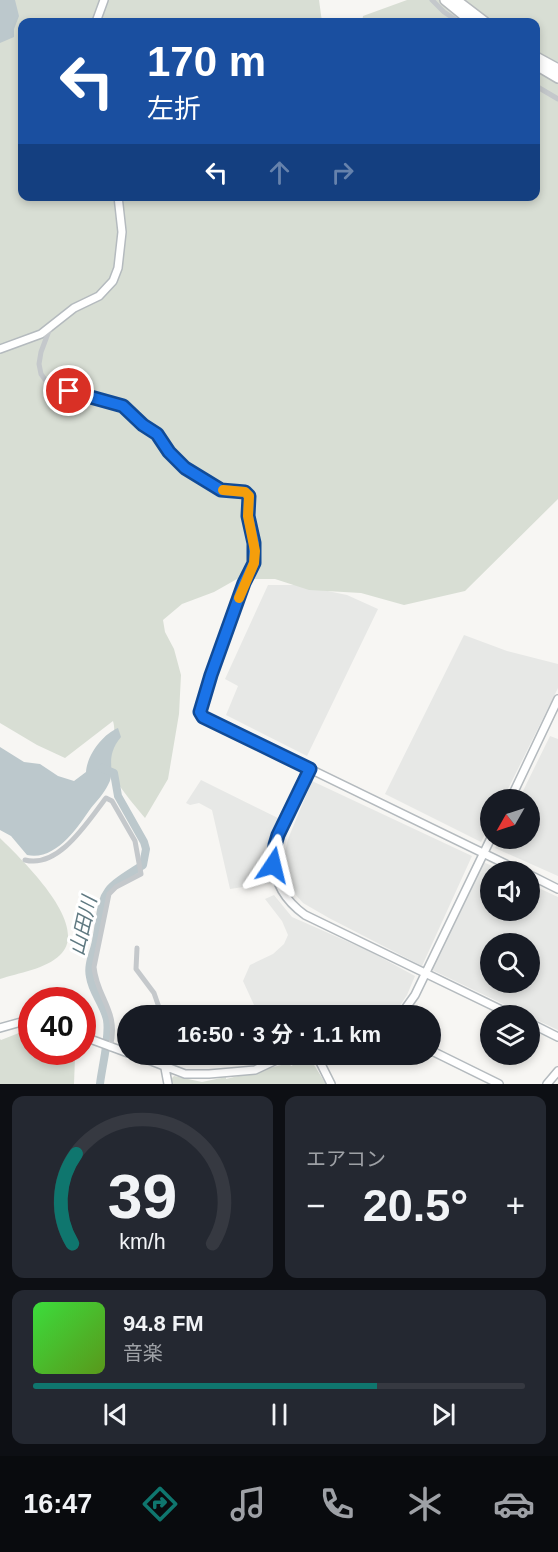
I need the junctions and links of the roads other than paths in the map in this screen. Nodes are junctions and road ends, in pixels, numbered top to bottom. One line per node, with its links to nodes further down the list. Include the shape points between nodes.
1 (104, 0): 5 (street)
2 (432, 0): 6 (street)
3 (445, 0): 7 (highway)
4 (456, 0): 8 (highway)
5 (97, 18)
6 (453, 18)
7 (467, 18)
8 (480, 18)
9 (540, 59): 11 (highway)
10 (540, 67): 12 (highway)
11 (558, 69)
12 (558, 78)
13 (540, 88): 14 (street)
14 (558, 99)
15 (119, 201): 16 (street, via 122,232 114,281 99,296 74,308)
16 (50, 328): 17 (street); 19 (street, via 39,364 46,381 75,394 123,406 157,434 185,468 221,490 245,492 249,496 254,563 211,675 200,712)
17 (0, 349)
18 (558, 699): 21 (street)
19 (203, 717): 20 (street)
20 (310, 769): 23 (street); 29 (street, via 275,845 273,865 279,888 305,915)
21 (515, 789)
22 (486, 849): 23 (street)
23 (484, 853): 25 (street); 29 (street)
24 (25, 860): 38 (street, via 45,861 59,852 106,798 112,801 135,841 141,874 109,894 94,967 95,979 112,1018)
25 (500, 861)
26 (540, 880): 27 (street)
27 (558, 889)
28 (138, 948): 30 (street, via 136,969)
29 (426, 973): 31 (street); 32 (street)
30 (158, 1005)
31 (408, 1005)
32 (491, 1005)
33 (18, 1024): 34 (street)
34 (0, 1028)
35 (540, 1028): 36 (street)
36 (558, 1037)
37 (96, 1042): 38 (street)
38 (110, 1048): 39 (street)
39 (117, 1050)
40 (441, 1055): 48 (street)
41 (159, 1065): 44 (street)
42 (266, 1065): 44 (street, via 236,1073 185,1074)
43 (322, 1065): 47 (street)
44 (164, 1067): 46 (street)
45 (558, 1071): 49 (street)
46 (168, 1084)
47 (331, 1084)
48 (499, 1084)
49 (547, 1084)

